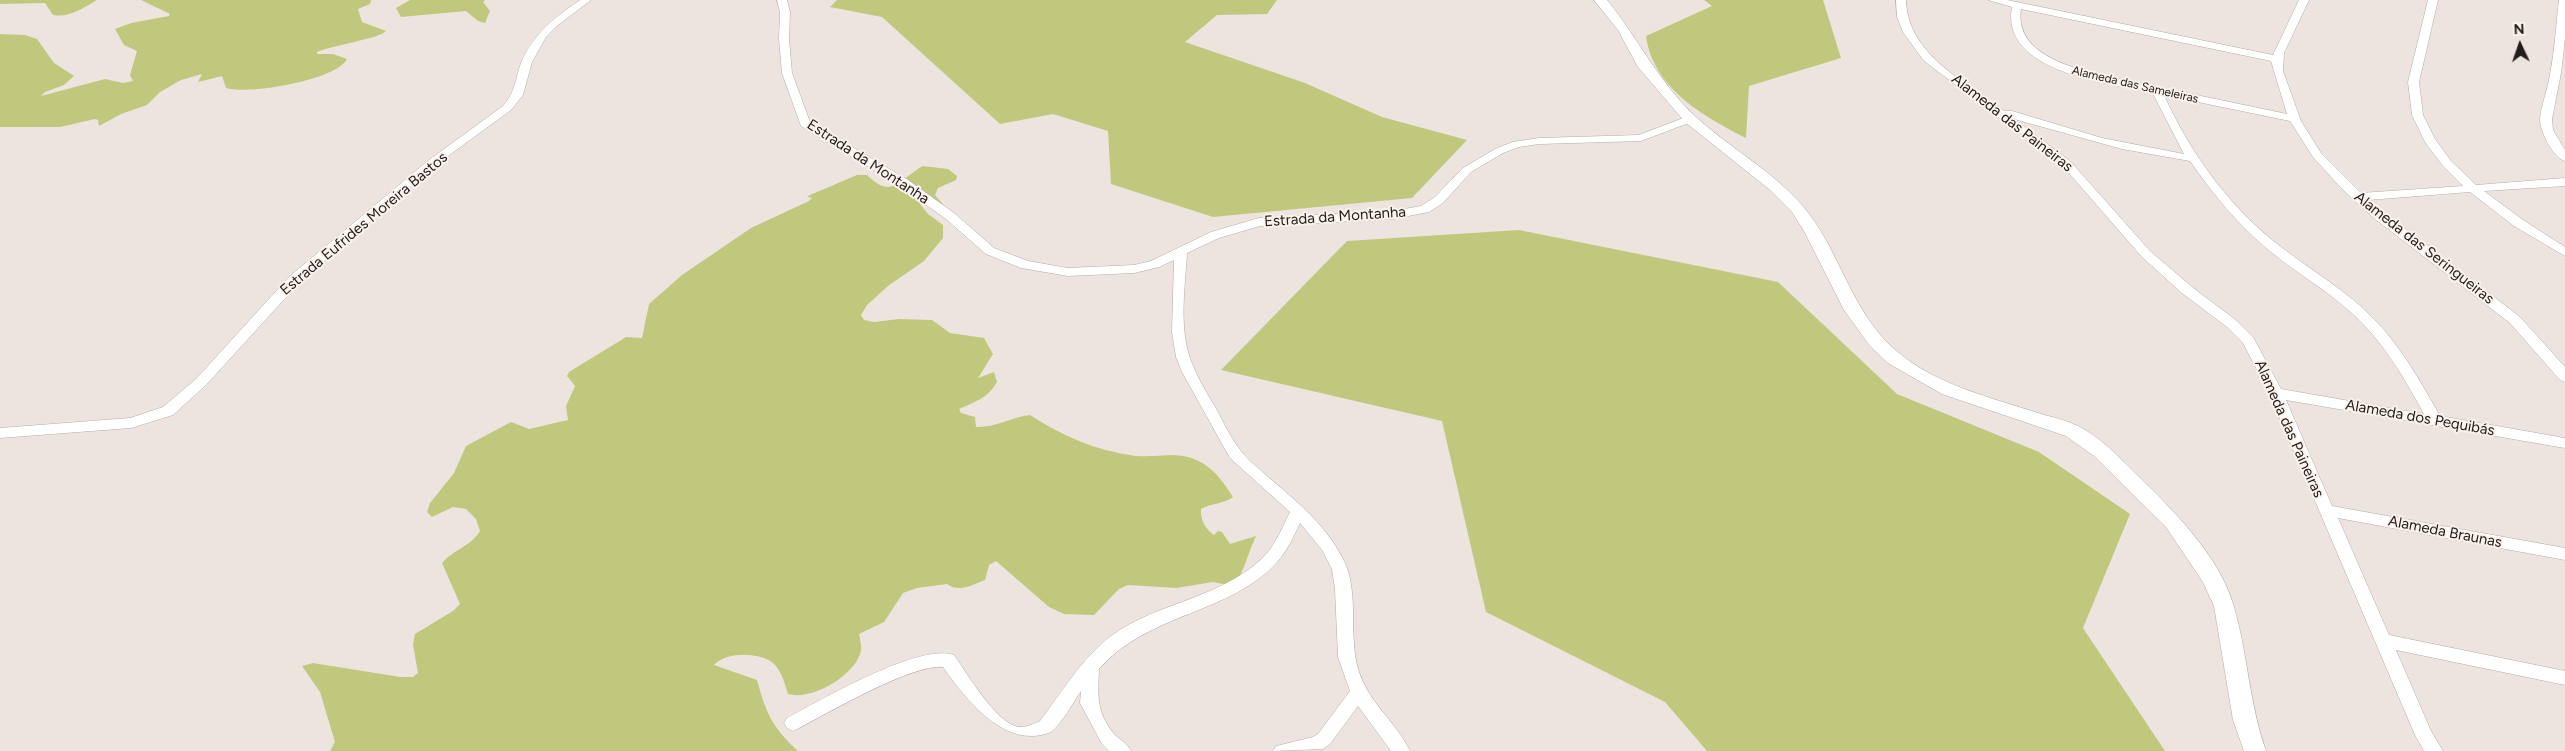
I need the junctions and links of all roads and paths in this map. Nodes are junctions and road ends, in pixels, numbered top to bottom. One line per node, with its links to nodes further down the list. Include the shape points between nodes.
1 (586, 0): 28 (street, Estrada Eufrides Moreira Bastos, via 542,36 527,62 518,95 507,108 433,162 295,279 201,382 168,411 130,423)
2 (782, 0): 23 (street, Estrada da Montanha, via 787,73 805,124 904,183 950,216 990,251 1025,265 1068,272 1134,269)
3 (1600, 0): 13 (street, via 1624,29 1643,64)
4 (1901, 0): 15 (street, Alameda das Paineiras, via 1905,29 1915,46 1996,109)
5 (1993, 0): 9 (street)
6 (2304, 0): 10 (street)
7 (2433, 0): 21 (street, via 2413,86 2414,107 2428,138)
8 (2564, 0): 11 (street)
9 (2017, 5): 10 (street); 12 (street, Alameda das Sameleiras, via 2013,15 2017,34 2039,56 2084,75)
10 (2276, 59): 14 (street, Alameda das Seringueiras, via 2286,101)
11 (2561, 74): 19 (street, via 2546,119 2547,130)
12 (2157, 91): 14 (street, Alameda das Sameleiras); 18 (street, via 2168,119)
13 (1690, 119): 23 (street, Estrada da Montanha, via 1641,138 1517,144 1467,170 1439,200 1425,209 1259,222 1215,235); 41 (street, via 1774,186 1797,209 1861,324 1894,359 1948,390 2072,431 2101,451 2173,522 2212,578 2224,606 2244,720)
14 (2295, 119): 22 (street, Alameda das Seringueiras, via 2310,145)
15 (2024, 123): 16 (street); 17 (street, Alameda das Paineiras)
16 (2050, 127): 17 (street, via 2046,138); 18 (street, via 2161,154)
17 (2049, 148): 26 (street, Alameda das Paineiras, via 2095,193 2146,254 2242,335 2262,364)
18 (2192, 158): 27 (street, via 2254,230 2370,322 2403,363)
19 (2565, 158)
20 (2565, 182): 21 (street)
21 (2473, 188): 22 (street); 24 (street)
22 (2358, 197): 25 (street, Alameda das Seringueiras, via 2515,321)
23 (1181, 252): 31 (street, via 1178,327 1189,373 1234,453)
24 (2565, 252)
25 (2565, 377)
26 (2276, 393): 27 (street, Alameda dos Pequibás); 30 (street, Alameda das Paineiras)
27 (2435, 420): 29 (street, Alameda dos Pequibás)
28 (0, 433)
29 (2565, 443)
30 (2325, 510): 32 (street, Alameda Braunas); 33 (street, Alameda das Paineiras)
31 (1298, 511): 34 (street, via 1272,558 1258,571 1139,627 1117,641); 36 (street, via 1330,550 1340,571 1344,638)
32 (2565, 554)
33 (2383, 641): 35 (street); 42 (street, Alameda das Paineiras)
34 (1090, 668): 37 (street, via 1046,726 1026,734 1013,733 1005,728 948,660 939,658 894,674); 38 (street, via 1089,702 1108,739)
35 (2565, 678)
36 (1358, 694): 39 (street, via 1324,739 1317,744); 40 (street)
37 (793, 723)
38 (1122, 751)
39 (1282, 751)
40 (1401, 751)
41 (2255, 751)
42 (2434, 751)

